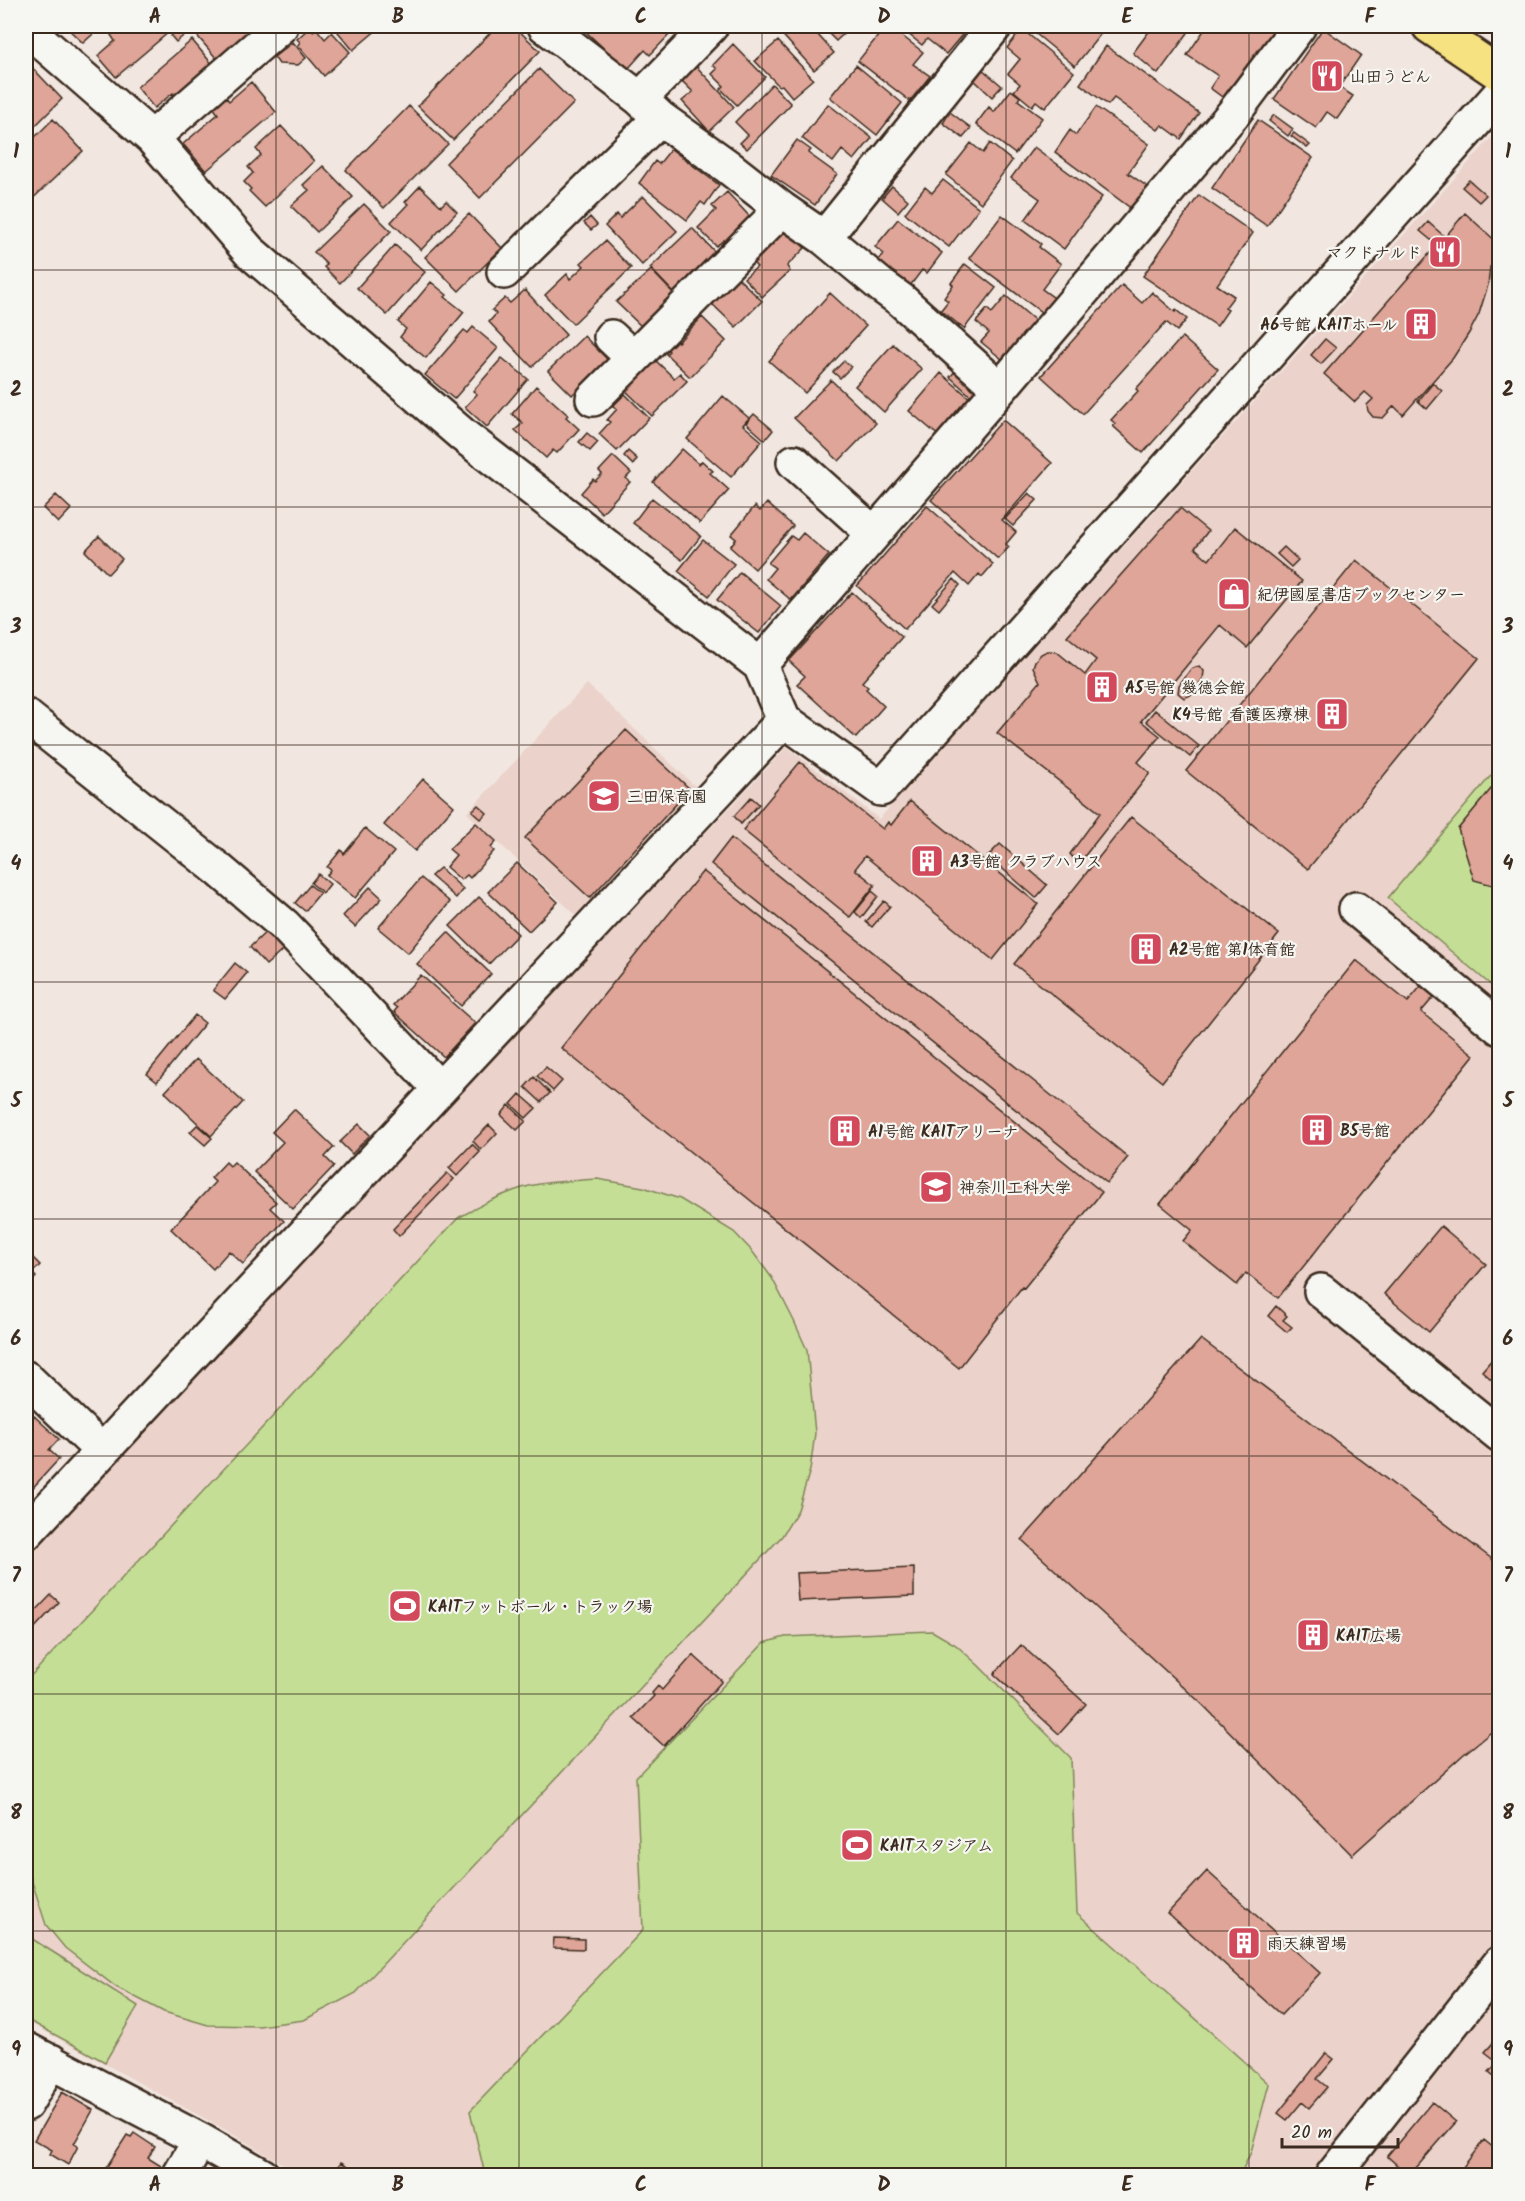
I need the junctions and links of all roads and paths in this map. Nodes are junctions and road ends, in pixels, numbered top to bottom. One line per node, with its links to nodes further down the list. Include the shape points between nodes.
1 (281, 26): 11 (street)
2 (545, 26): 10 (street)
3 (711, 26): 10 (street)
4 (995, 26): 13 (street)
5 (1299, 26): 15 (street, via 1233,114)
6 (1429, 26): 8 (main road)
7 (26, 28): 11 (street)
8 (1500, 74)
9 (1500, 94): 21 (street, via 881,789)
10 (650, 108): 12 (street); 14 (street)
11 (152, 138): 19 (street, via 249,251 464,436)
12 (782, 209): 13 (street); 16 (street, via 622,348)
13 (824, 238): 15 (street, via 901,300)
14 (504, 272)
15 (1000, 389): 18 (street)
16 (593, 399)
17 (794, 462): 18 (street)
18 (873, 533): 19 (street)
19 (760, 664): 21 (street)
20 (26, 716): 24 (street, via 285,926)
21 (784, 720): 24 (street)
22 (1356, 909): 23 (street)
23 (1500, 1028)
24 (440, 1089): 28 (street)
25 (1321, 1291): 27 (street)
26 (26, 1378): 28 (street)
27 (1500, 1435)
28 (102, 1451): 29 (street)
29 (26, 1533)
30 (1500, 1964): 36 (street)
31 (38, 2055): 32 (street); 33 (street)
32 (26, 2104)
33 (200, 2140): 34 (street); 35 (street)
34 (179, 2175)
35 (262, 2175)
36 (1332, 2175)

